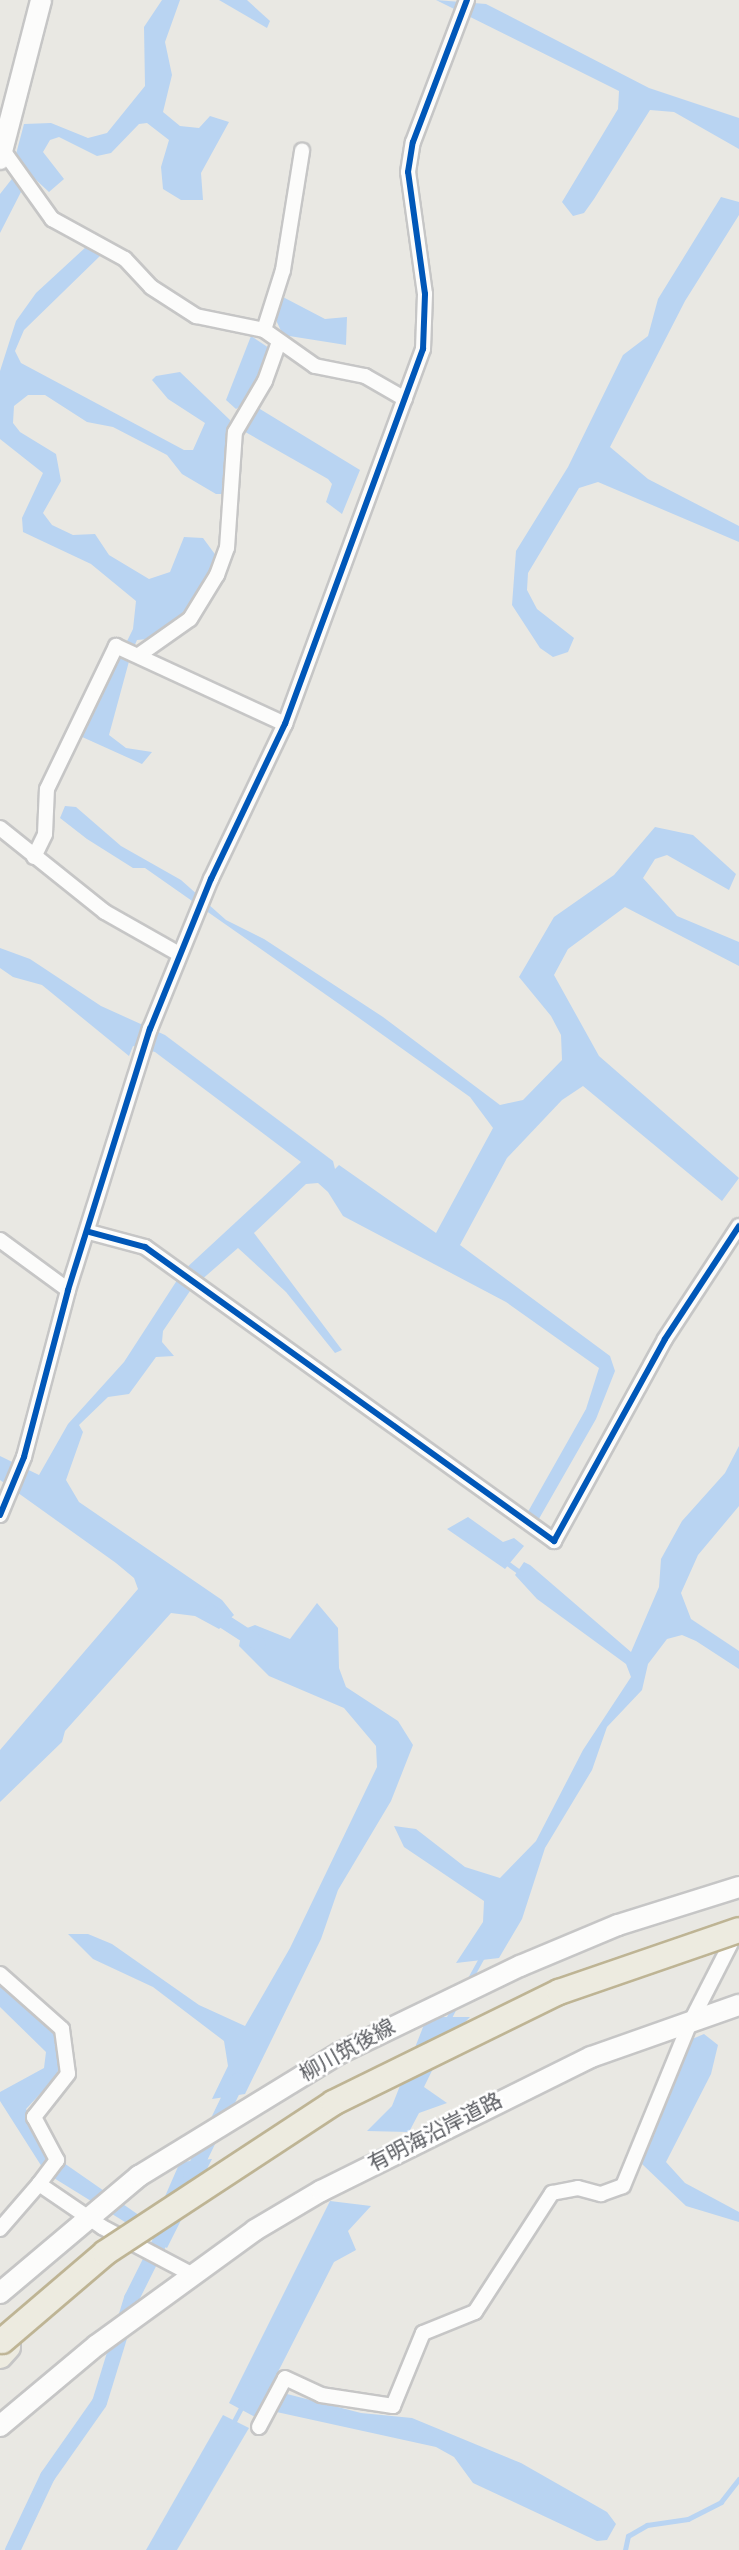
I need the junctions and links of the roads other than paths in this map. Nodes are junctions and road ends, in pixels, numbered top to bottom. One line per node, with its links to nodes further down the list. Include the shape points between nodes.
1 (41, 0): 4 (main road)
2 (467, 0): 7 (street, via 413,142 408,172 425,294 423,349)
3 (302, 151): 5 (street, via 283,270)
4 (1, 152): 5 (street, via 52,219 125,259 151,287 196,316)
5 (264, 330): 6 (street)
6 (279, 342): 7 (street, via 315,366 365,376); 8 (street, via 265,381 235,432 227,548 217,575 190,619)
7 (405, 399): 9 (street)
8 (139, 656): 9 (street); 11 (street, via 116,646 47,789 45,834)
9 (285, 724): 12 (street)
10 (0, 828): 11 (street)
11 (34, 857): 12 (street, via 105,912)
12 (179, 954): 14 (street, via 136,1071)
13 (739, 1226): 14 (street, via 665,1339 554,1540 145,1247)
14 (89, 1232): 16 (street)
15 (0, 1240): 16 (street)
16 (68, 1290): 17 (street, via 24,1457)
17 (1, 1513)
18 (739, 1887): 25 (main road, 柳川筑後線, via 618,1925 432,2004 276,2089 139,2176)
19 (739, 1928): 23 (street); 29 (highway, bridge, via 559,1992 413,2060 272,2139 105,2253)
20 (739, 1937): 29 (highway, via 562,2000 337,2111 121,2253)
21 (0, 1974): 24 (street, via 62,2029 68,2074 33,2117 57,2160)
22 (739, 2005): 23 (main road, 有明海沿岸道路)
23 (689, 2025): 27 (main road, 有明海沿岸道路, via 591,2057 425,2136 255,2230); 31 (street, via 623,2186 601,2194 578,2188 552,2193 475,2312 423,2333 393,2406 321,2395 285,2378)
24 (39, 2184): 25 (street); 26 (street)
25 (88, 2215): 27 (street, via 102,2228); 28 (main road, 柳川筑後線)
26 (0, 2229)
27 (195, 2276): 30 (main road, 有明海沿岸道路, via 97,2345)
28 (0, 2293)
29 (2, 2347)
30 (0, 2426)
31 (260, 2427)

